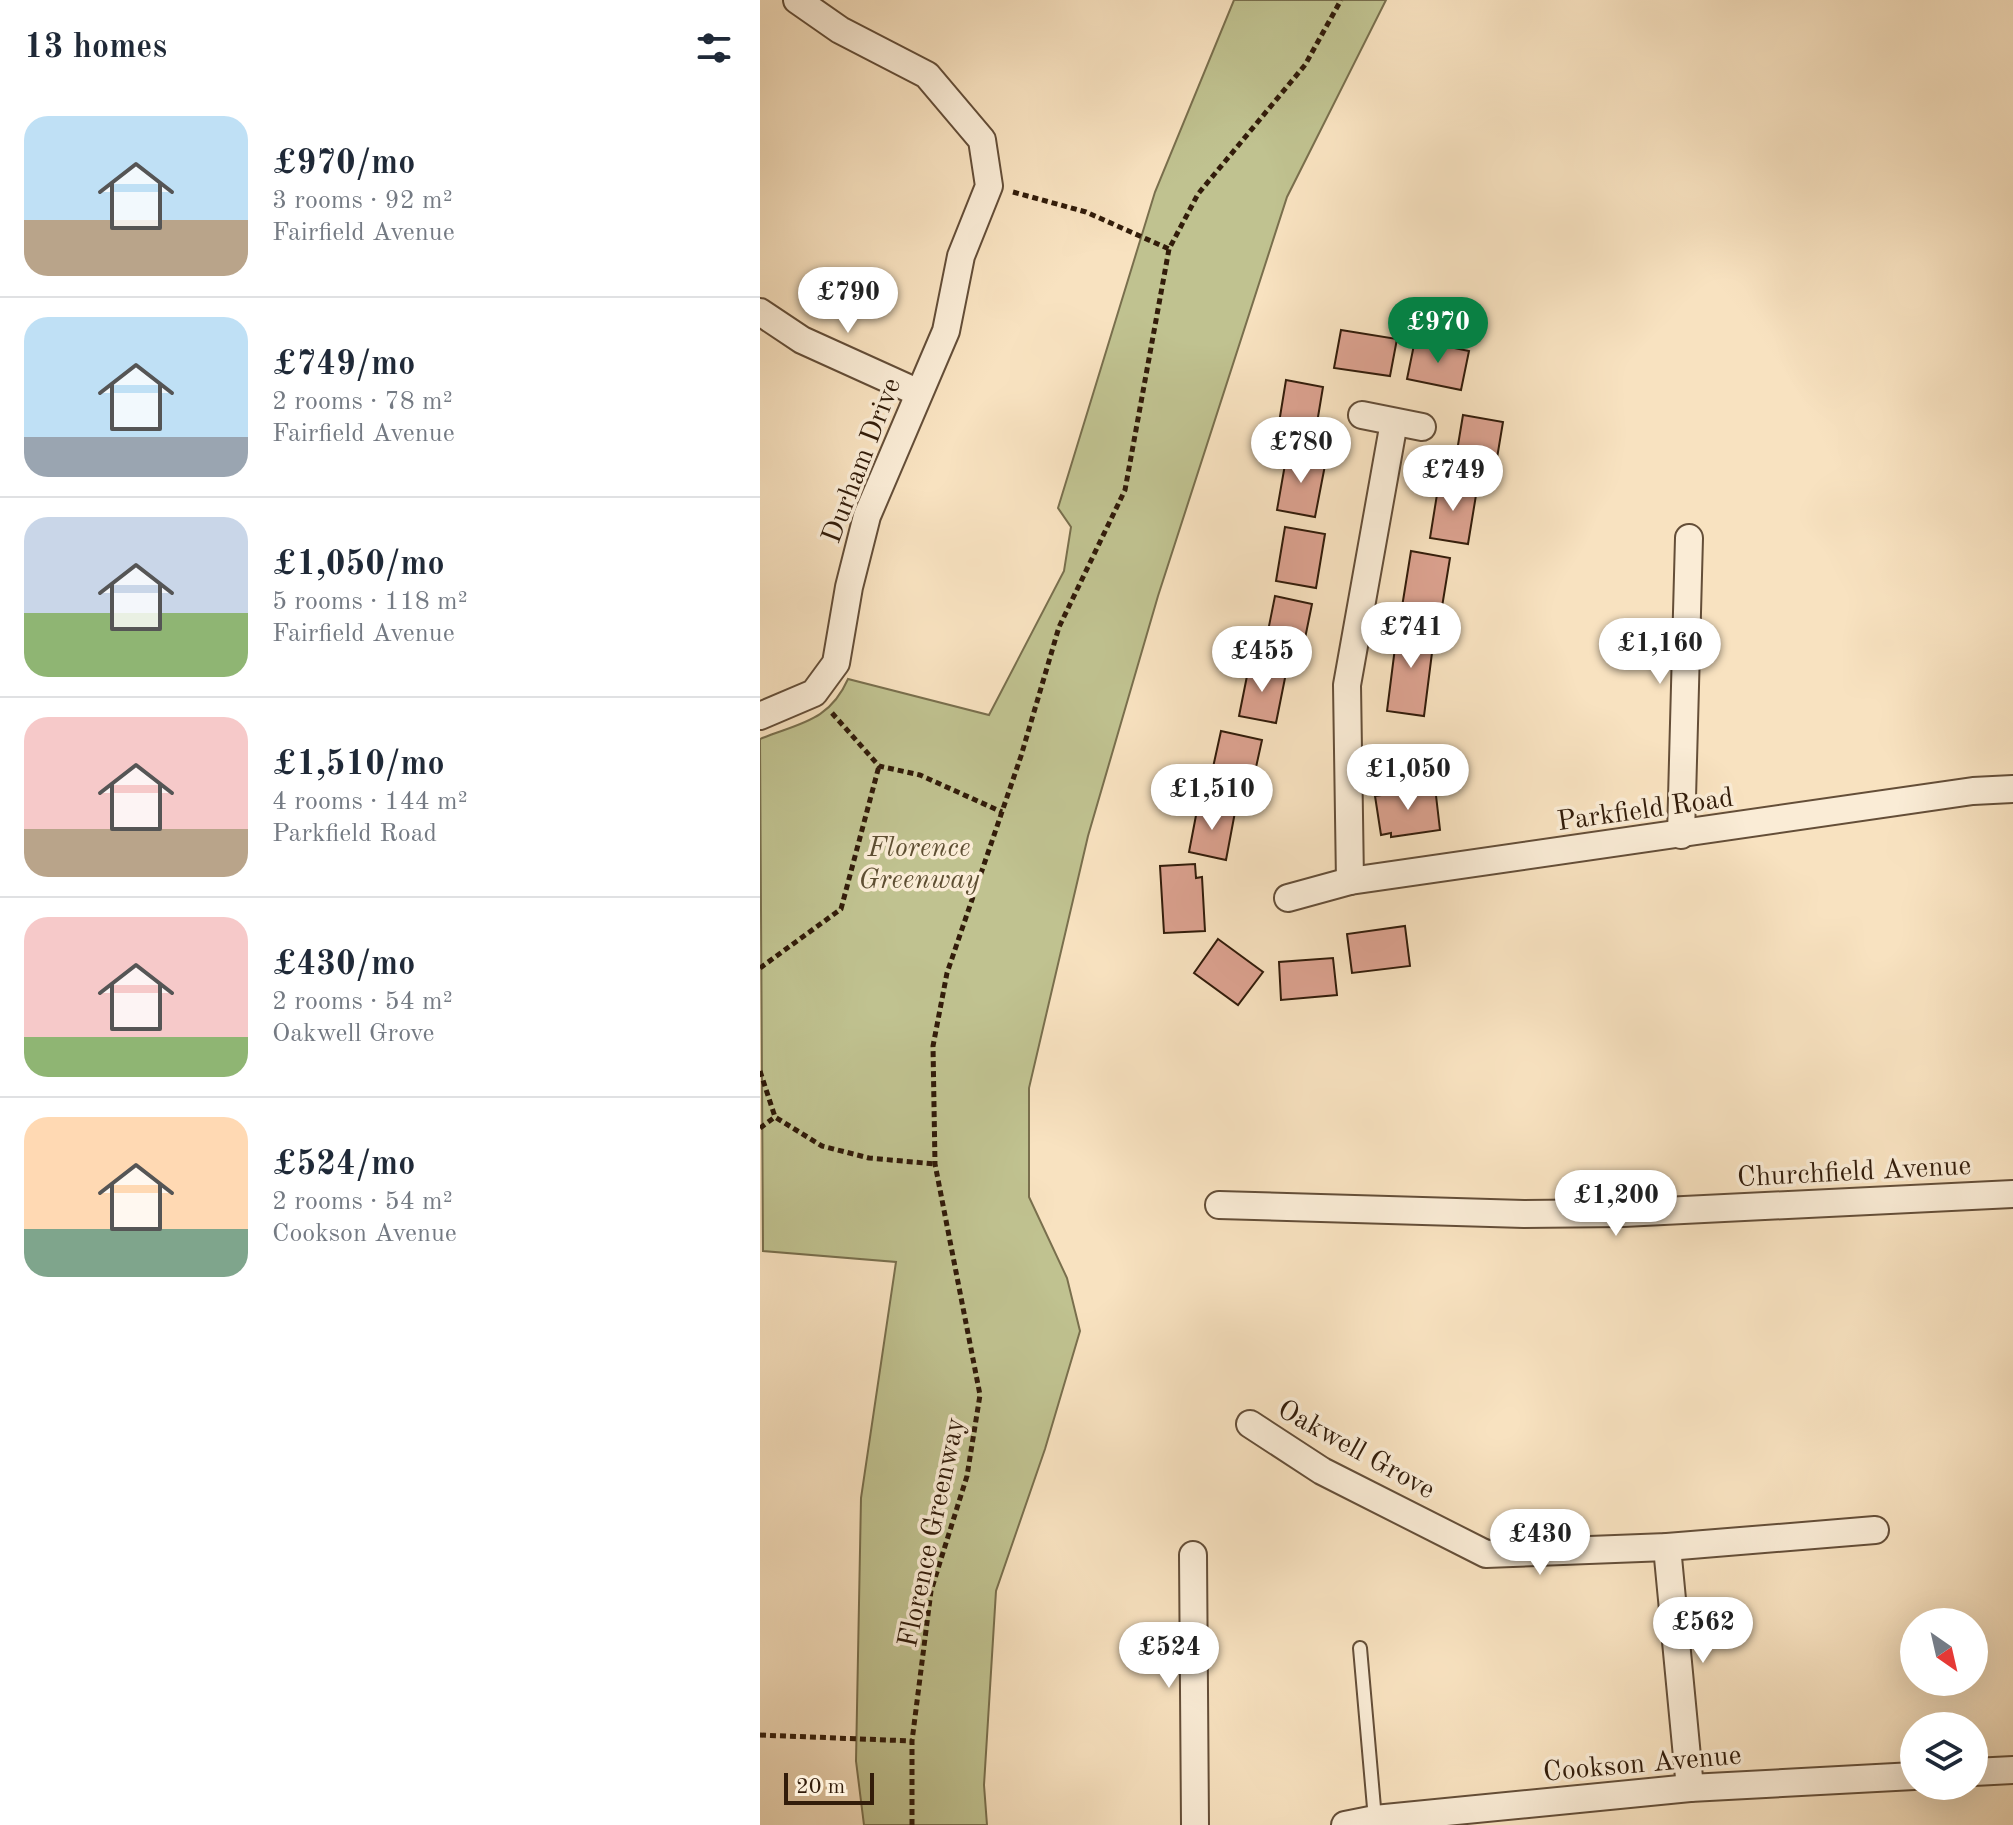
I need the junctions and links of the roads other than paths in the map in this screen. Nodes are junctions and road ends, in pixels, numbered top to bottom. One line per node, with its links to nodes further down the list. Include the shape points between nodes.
1 (797, 0): 3 (street, Durham Drive, via 840,30 927,75 982,140 989,186 961,256 946,331)
2 (760, 312): 3 (street, via 802,340)
3 (919, 393): 8 (street, Durham Drive, via 867,516 836,663 814,693)
4 (1362, 415): 5 (street)
5 (1394, 422): 6 (street); 11 (street, via 1347,685)
6 (1422, 427)
7 (1689, 538): 10 (street)
8 (760, 716)
9 (2013, 789): 10 (street, Parkfield Road)
10 (1681, 835): 11 (street, Parkfield Road)
11 (1350, 881): 12 (street, Parkfield Road)
12 (1288, 898)
13 (2013, 1194): 14 (street, Churchfield Avenue, via 1623,1213)
14 (1219, 1205)
15 (1250, 1424): 17 (street, Oakwell Grove, via 1322,1471 1486,1554)
16 (1875, 1530): 17 (street, Oakwell Grove)
17 (1667, 1547): 23 (street)
18 (1193, 1555): 25 (street)
19 (1360, 1648): 24 (lane)
20 (2013, 1770): 21 (street)
21 (1988, 1771)
22 (1900, 1777): 23 (street, Cookson Avenue)
23 (1690, 1788): 24 (street, Cookson Avenue)
24 (1375, 1819): 26 (street, Cookson Avenue)
25 (1195, 1825)
26 (1345, 1825)

